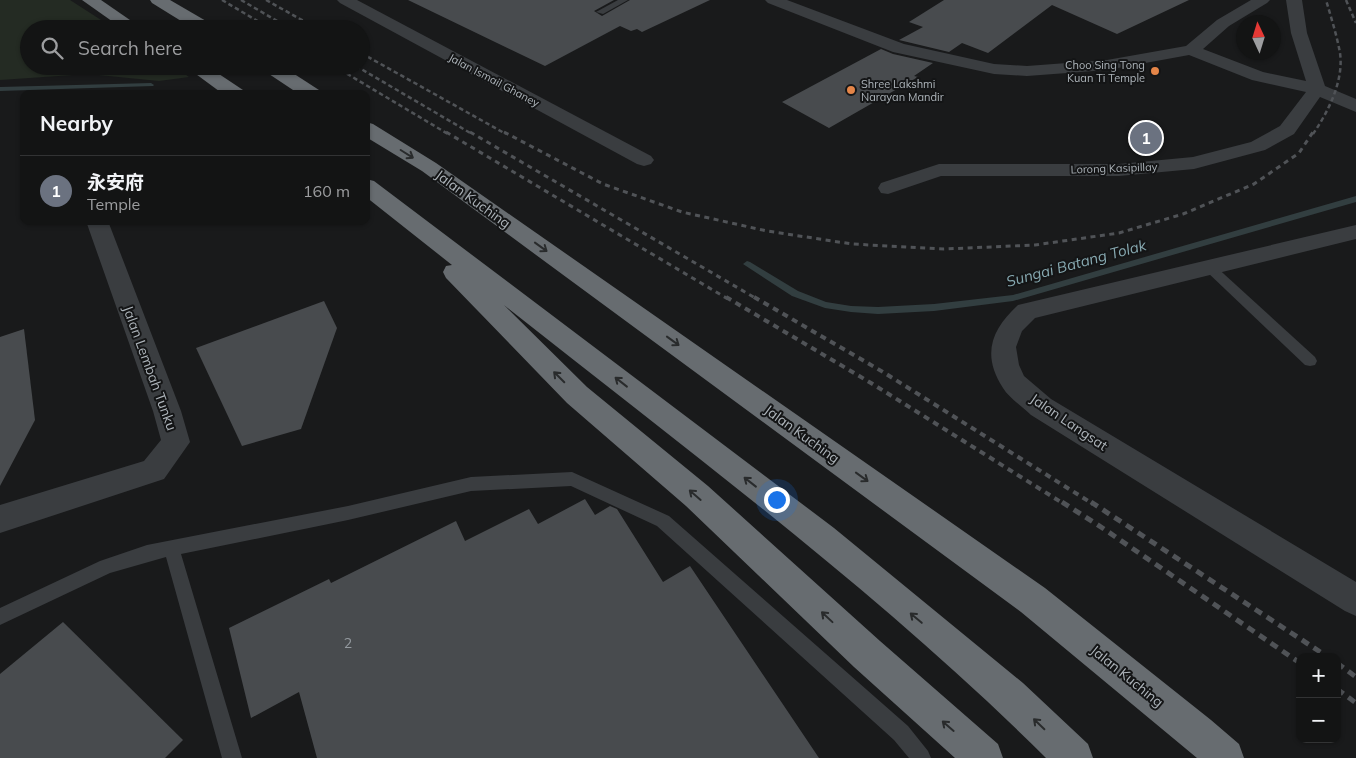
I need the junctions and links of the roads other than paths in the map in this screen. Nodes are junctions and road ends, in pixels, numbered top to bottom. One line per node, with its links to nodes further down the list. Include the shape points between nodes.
1 (90, 0): 9 (highway)
2 (158, 0): 10 (highway)
3 (345, 0): 19 (street, Jalan Ismail Ghaney)
4 (624, 0): 8 (lane)
5 (773, 0): 11 (street, via 900,48 994,68 1028,71 1107,65)
6 (1262, 0): 11 (street, via 1222,23)
7 (1294, 0): 14 (street, via 1299,33)
8 (600, 12)
9 (121, 20)
10 (192, 20)
11 (1191, 50): 14 (street, via 1258,76)
12 (208, 75): 15 (highway)
13 (283, 75): 16 (highway)
14 (1317, 89): 17 (street); 20 (street, Lorong Kasipillay, via 1287,130 1258,146 1194,163 1119,170 939,170)
15 (230, 90)
16 (306, 90)
17 (1356, 106)
18 (370, 130): 34 (highway, Jalan Kuching, one-way to 34, via 429,167 1034,600)
19 (644, 160)
20 (888, 188)
21 (372, 190): 32 (highway, one-way to 21, via 697,496 577,395); 33 (highway, one-way to 21, via 1010,696 823,538)
22 (98, 225): 26 (street, Jalan Lembah Tunku, via 176,442 154,470)
23 (1356, 232): 24 (street, Jalan Langsat)
24 (1209, 267): 25 (lane); 28 (street, Jalan Langsat, via 1027,311 1011,326 1003,347 1006,365 1014,382 1041,407)
25 (1310, 361)
26 (0, 519)
27 (172, 549): 29 (lane, via 106,566); 30 (lane); 31 (lane, via 471,484 572,479 663,521 901,733)
28 (1356, 600)
29 (0, 617)
30 (232, 758)
31 (920, 758)
32 (984, 758)
33 (1074, 758)
34 (1225, 758)

